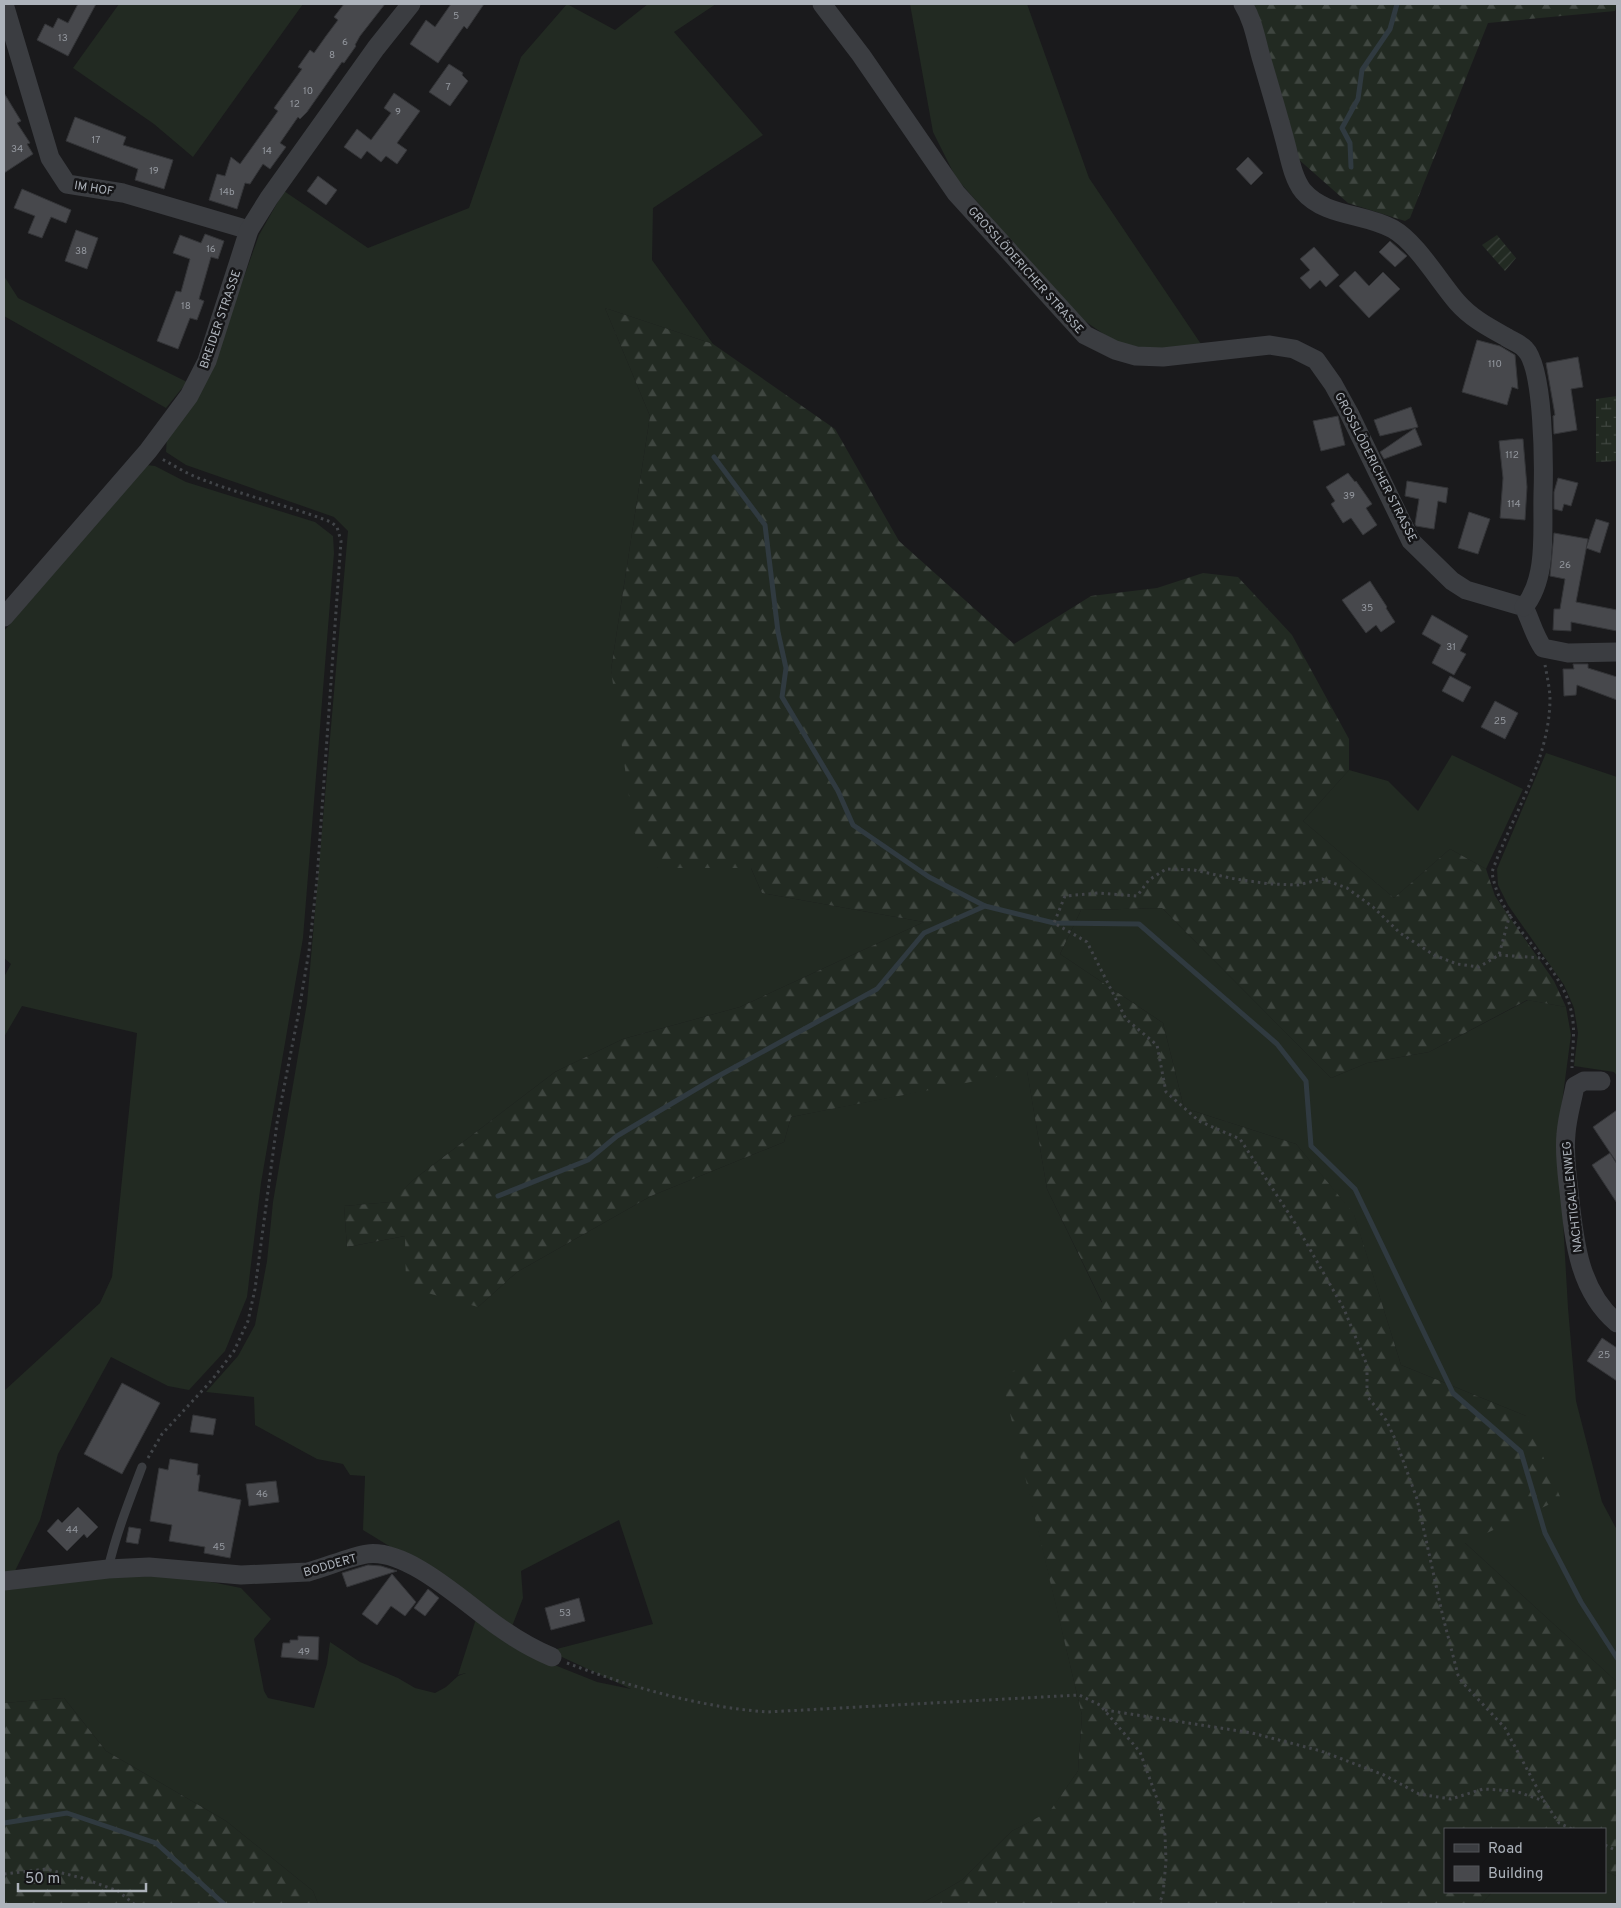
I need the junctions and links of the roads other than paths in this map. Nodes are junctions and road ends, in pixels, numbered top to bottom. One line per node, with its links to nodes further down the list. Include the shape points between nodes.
1 (4, 4): 5 (street, IM HOF, via 50,158 67,184 123,193)
2 (411, 4): 5 (street, BREIDER STRASSE, via 376,48)
3 (822, 4): 6 (street, GROSSLÖDERICHER STRASSE, via 956,193 1085,335 1136,356 1163,357 1270,345 1294,349 1316,360 1349,413 1411,540 1452,581 1466,590)
4 (1243, 4): 6 (street, via 1254,30 1290,162 1303,190 1329,208 1394,229 1423,258 1469,315 1525,348 1531,357 1541,419 1543,482 1540,563 1535,588)
5 (248, 230): 7 (street, BREIDER STRASSE, via 207,361 189,396 148,452)
6 (1524, 607): 8 (street, via 1543,648 1568,653)
7 (4, 617)
8 (1617, 652)
9 (1601, 1081): 10 (street, NACHTIGALLENWEG, via 1584,1081 1575,1086 1566,1135 1571,1214 1578,1260 1596,1300)
10 (1617, 1323)
11 (142, 1467): 12 (lane, via 112,1549)
12 (108, 1569): 13 (street, BODDERT); 14 (street, BODDERT, via 149,1567 241,1575 299,1574 368,1554 386,1555 402,1560 425,1574 513,1637)
13 (4, 1580)
14 (552, 1657)

